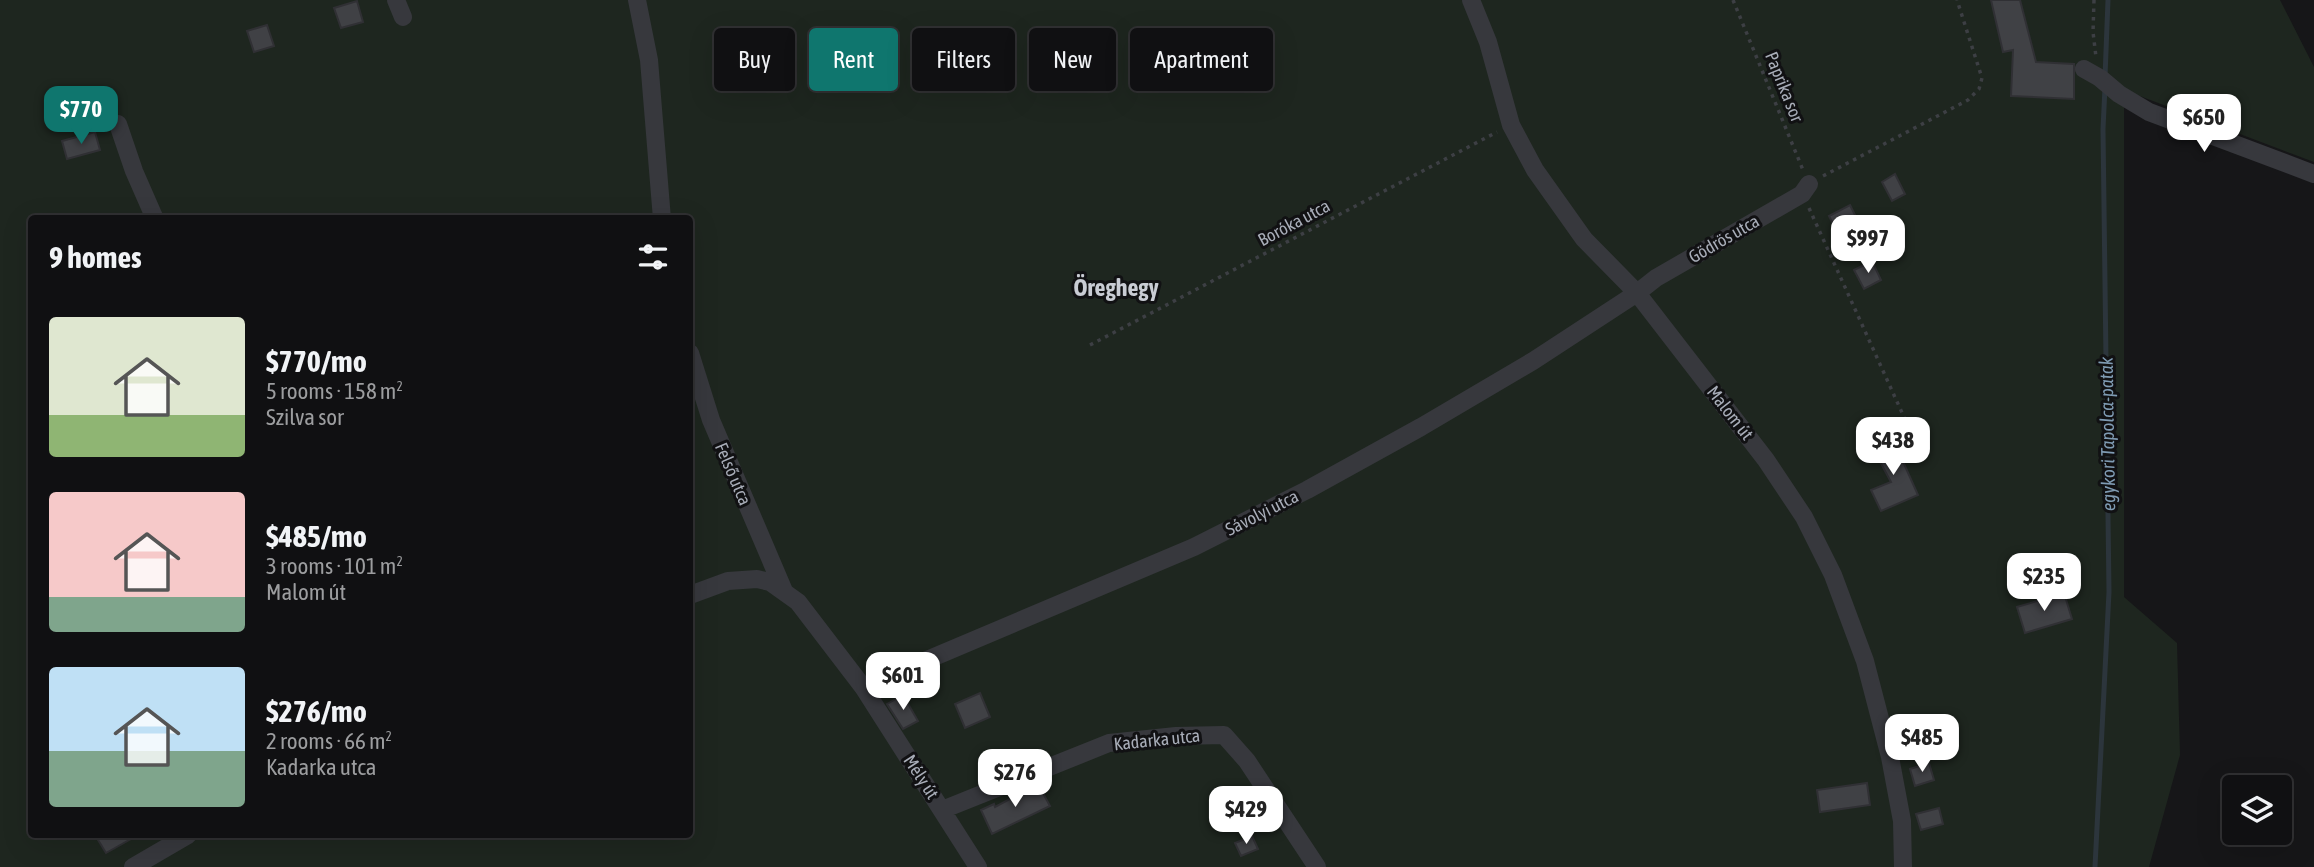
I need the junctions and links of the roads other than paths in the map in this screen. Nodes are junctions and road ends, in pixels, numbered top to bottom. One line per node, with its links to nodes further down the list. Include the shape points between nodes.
1 (637, 0): 8 (street, via 649,60)
2 (1471, 0): 9 (street, Malom út, via 1511,125 1535,170 1584,239)
3 (2095, 76): 5 (street, via 2149,112)
4 (118, 124): 7 (street)
5 (2314, 174)
6 (1806, 189): 9 (street, Gödrös utca)
7 (153, 215)
8 (662, 215)
9 (1637, 293): 13 (street, Sávolyi utca, via 1421,427 1251,519); 19 (street, Malom út, via 1766,460 1804,517 1833,575 1865,661 1890,757 1902,821)
10 (693, 363): 11 (street, Felső utca, via 711,421)
11 (785, 591): 12 (street, via 757,579 728,581); 13 (street, Mély út, via 813,619)
12 (693, 594)
13 (863, 687): 14 (street, Mély út)
14 (942, 810): 17 (street, Mély út); 18 (street, Kadarka utca, via 1110,743 1224,735 1247,761)
15 (183, 838): 16 (street)
16 (133, 867)
17 (978, 867)
18 (1317, 867)
19 (1903, 867)

